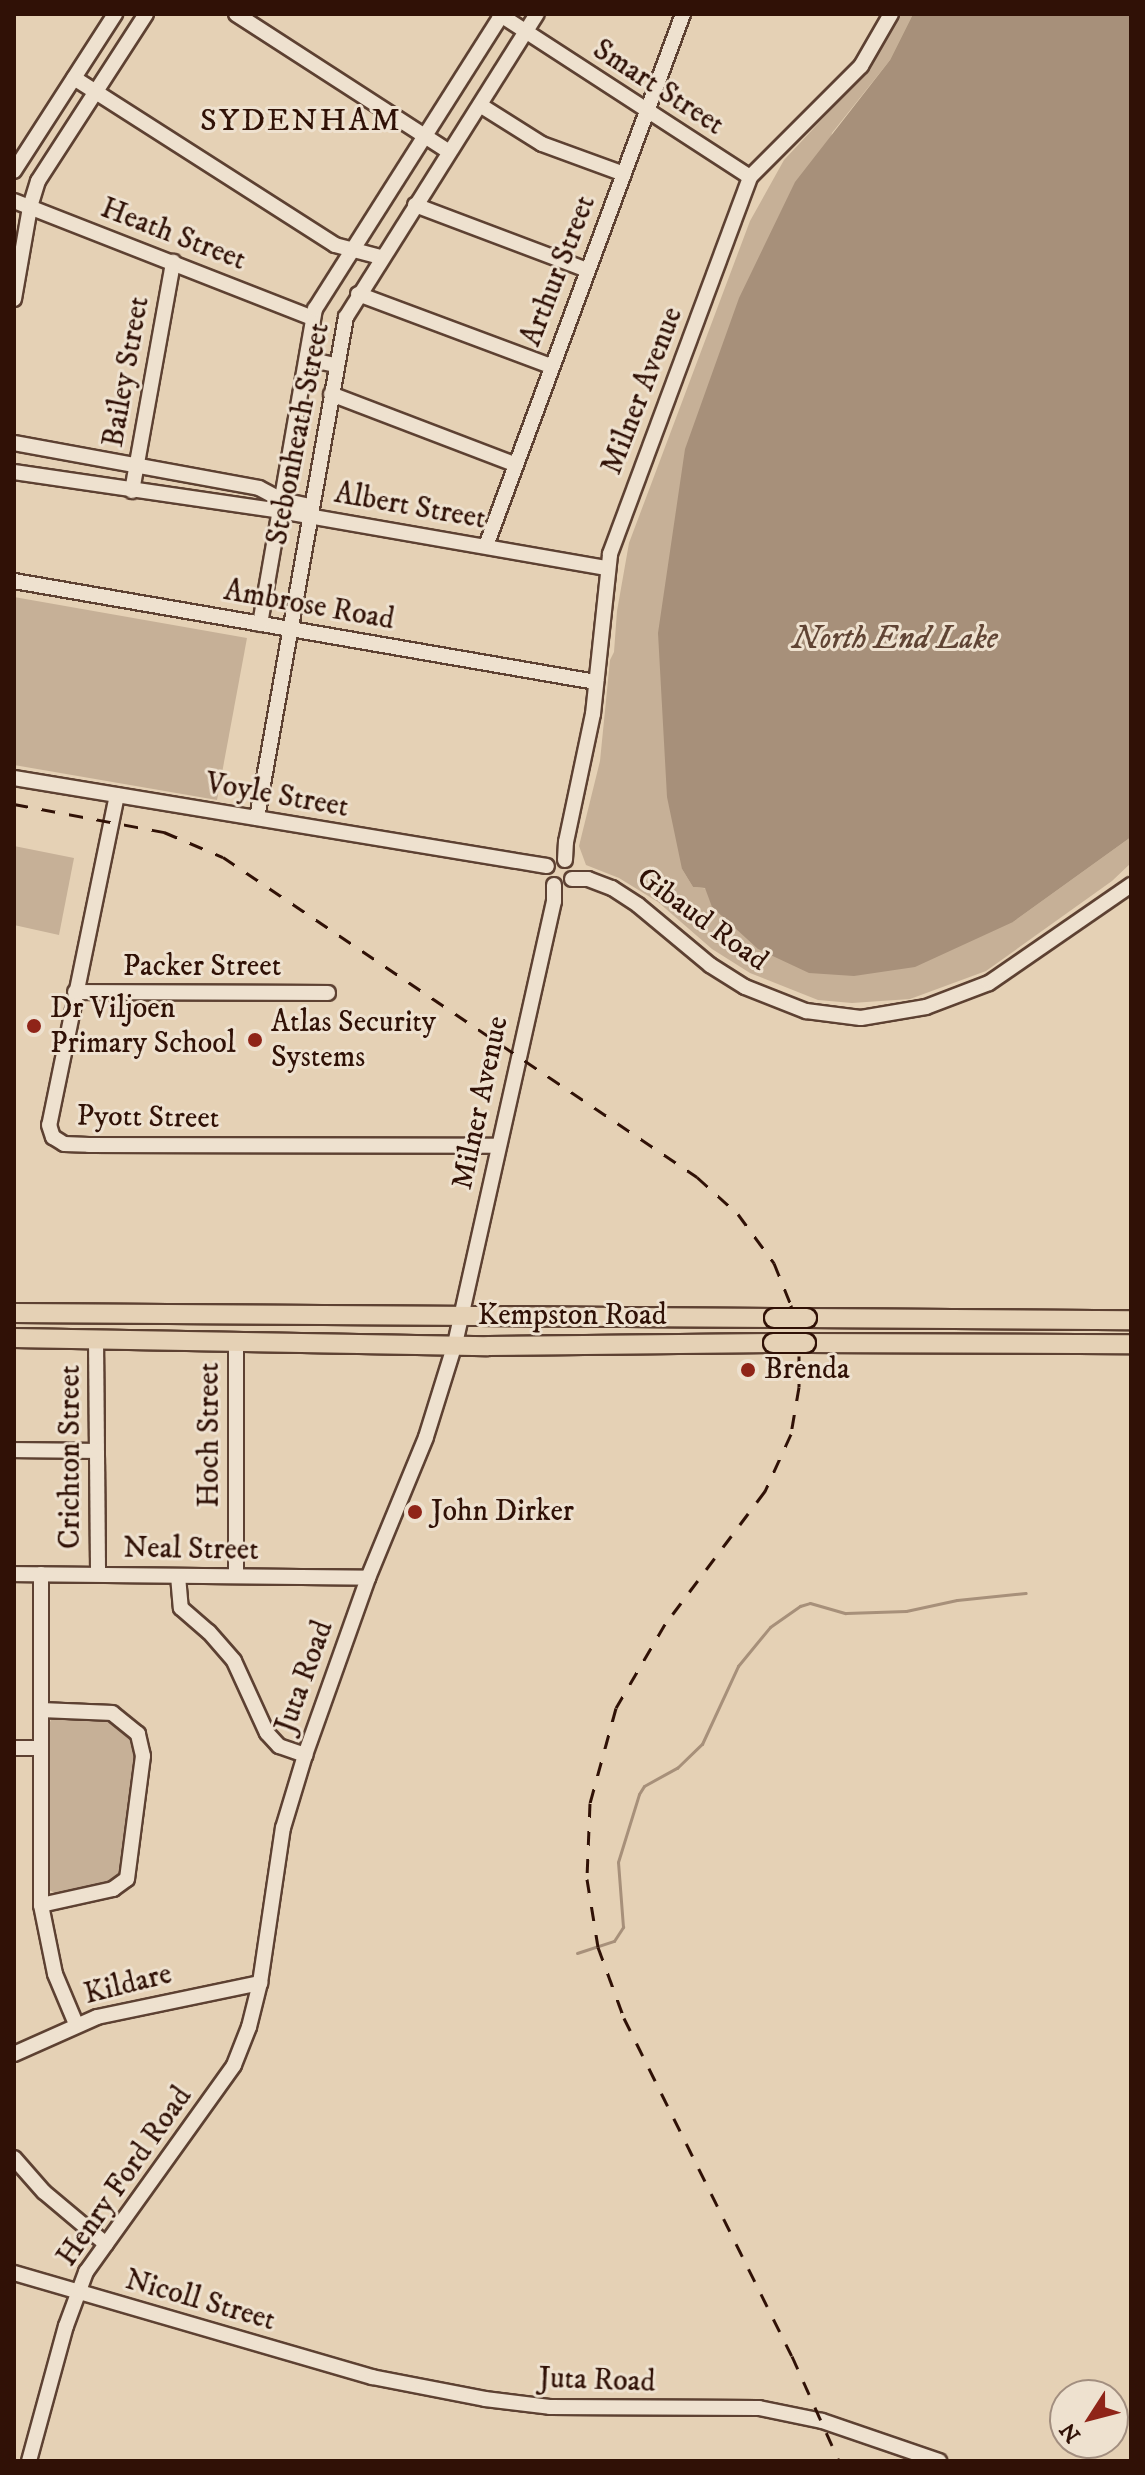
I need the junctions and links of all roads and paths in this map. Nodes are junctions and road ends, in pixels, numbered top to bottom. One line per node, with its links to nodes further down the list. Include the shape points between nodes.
1 (115, 14): 9 (street)
2 (146, 14): 10 (street)
3 (236, 14): 13 (street)
4 (501, 14): 8 (street, Smart Street); 13 (street, Stebonheath Street)
5 (537, 14): 8 (street, Stebonheath Street)
6 (683, 14): 12 (street, Arthur Street)
7 (891, 14): 17 (street, Milner Avenue, via 861,66)
8 (525, 33): 11 (street, Stebonheath Street); 12 (street, Smart Street)
9 (74, 78): 10 (street); 15 (street)
10 (95, 92): 20 (street, via 38,181); 21 (street, via 326,239)
11 (480, 105): 14 (street, Stebonheath Street); 16 (street, via 542,144)
12 (646, 112): 16 (street, Arthur Street); 17 (street, Smart Street)
13 (425, 136): 14 (street); 21 (street, Stebonheath Street)
14 (449, 152): 19 (street, Stebonheath Street)
15 (14, 171)
16 (624, 174): 24 (street, Arthur Street)
17 (750, 177): 40 (street, Milner Avenue)
18 (14, 201): 20 (street, Heath Street)
19 (415, 205): 22 (street, Stebonheath Street); 24 (street)
20 (30, 207): 23 (street, Heath Street); 26 (street)
21 (350, 249): 22 (street); 27 (street, Stebonheath Street)
22 (380, 257): 25 (street, Stebonheath Street)
23 (173, 262): 27 (street, Heath Street); 34 (street, Bailey Street)
24 (587, 270): 30 (street, Arthur Street)
25 (358, 294): 29 (street, Stebonheath Street, via 343,326); 30 (street)
26 (14, 299)
27 (313, 318): 28 (street, Stebonheath Street)
28 (307, 359): 29 (street); 37 (street, Stebonheath Street)
29 (336, 365): 31 (street, Stebonheath Street)
30 (551, 366): 33 (street, Arthur Street)
31 (331, 394): 33 (street); 38 (street, Stebonheath Street)
32 (14, 443): 34 (street, Albert Street)
33 (514, 464): 39 (street, Arthur Street)
34 (136, 466): 36 (street, Bailey Street); 37 (street, Albert Street, via 259,488)
35 (14, 472): 36 (street, Albert Street)
36 (132, 491): 37 (street, Albert Street)
37 (281, 506): 38 (street, Albert Street); 42 (street, Stebonheath Street)
38 (310, 511): 39 (street, Albert Street); 43 (street, Stebonheath Street)
39 (486, 546): 40 (street, Albert Street)
40 (607, 568): 44 (street, Milner Avenue)
41 (14, 581): 42 (street, Ambrose Road)
42 (260, 624): 43 (street, Ambrose Road)
43 (290, 628): 44 (street, Ambrose Road); 47 (street, Stebonheath Street)
44 (596, 682): 48 (street, Milner Avenue)
45 (14, 778): 46 (street, Voyle Street)
46 (117, 795): 47 (street, Voyle Street); 50 (street, Pyott Street)
47 (257, 818): 48 (street, Voyle Street)
48 (560, 872): 49 (street, Gibaud Road, via 612,888 745,987 806,1011 861,1018 926,1007 989,983); 52 (street, Milner Avenue)
49 (1131, 885)
50 (75, 992): 51 (street, Packer Street); 52 (street, Pyott Street, via 49,1125 53,1137 64,1144)
51 (328, 993)
52 (498, 1146): 54 (street, Milner Avenue)
53 (14, 1313): 54 (main road, Kempston Road)
54 (462, 1316): 55 (main road, Kempston Road, bridge); 59 (street, Juta Road)
55 (1131, 1320)
56 (14, 1338): 57 (main road, Kempston Road)
57 (96, 1339): 58 (main road, Kempston Road); 62 (street, Crichton Street)
58 (236, 1342): 59 (main road, Kempston Road); 67 (street, Hoch Street)
59 (455, 1344): 60 (main road, Kempston Road, bridge); 68 (street, Juta Road, via 426,1437)
60 (1131, 1344)
61 (14, 1450): 62 (street)
62 (95, 1451): 65 (street, Crichton Street)
63 (14, 1574): 64 (street, Neal Street)
64 (41, 1574): 65 (street, Neal Street); 69 (street)
65 (98, 1574): 66 (street, Neal Street)
66 (178, 1576): 67 (street, Neal Street); 72 (street, via 181,1608 234,1661 267,1733 279,1746)
67 (236, 1576): 68 (street, Neal Street)
68 (368, 1578): 72 (street, Juta Road)
69 (42, 1710): 71 (street); 73 (street, via 112,1713 138,1734 143,1756 127,1879 113,1889)
70 (14, 1748): 71 (street)
71 (41, 1748): 73 (street)
72 (305, 1755): 74 (street, Juta Road, via 283,1828)
73 (41, 1905): 75 (street, via 55,1974)
74 (260, 1983): 75 (street, Kildare); 77 (street, Juta Road)
75 (76, 2024): 76 (street, Kildare)
76 (14, 2054)
77 (234, 2065): 79 (street, Henry Ford Road)
78 (14, 2158): 79 (street, via 44,2192)
79 (106, 2244): 81 (street, Henry Ford Road)
80 (14, 2273): 81 (street, Nicoll Street)
81 (77, 2292): 82 (street, Nicoll Street); 83 (street, Henry Ford Road)
82 (372, 2377): 84 (street, Juta Road, via 550,2407 759,2408 822,2421)
83 (29, 2461)
84 (939, 2461)

